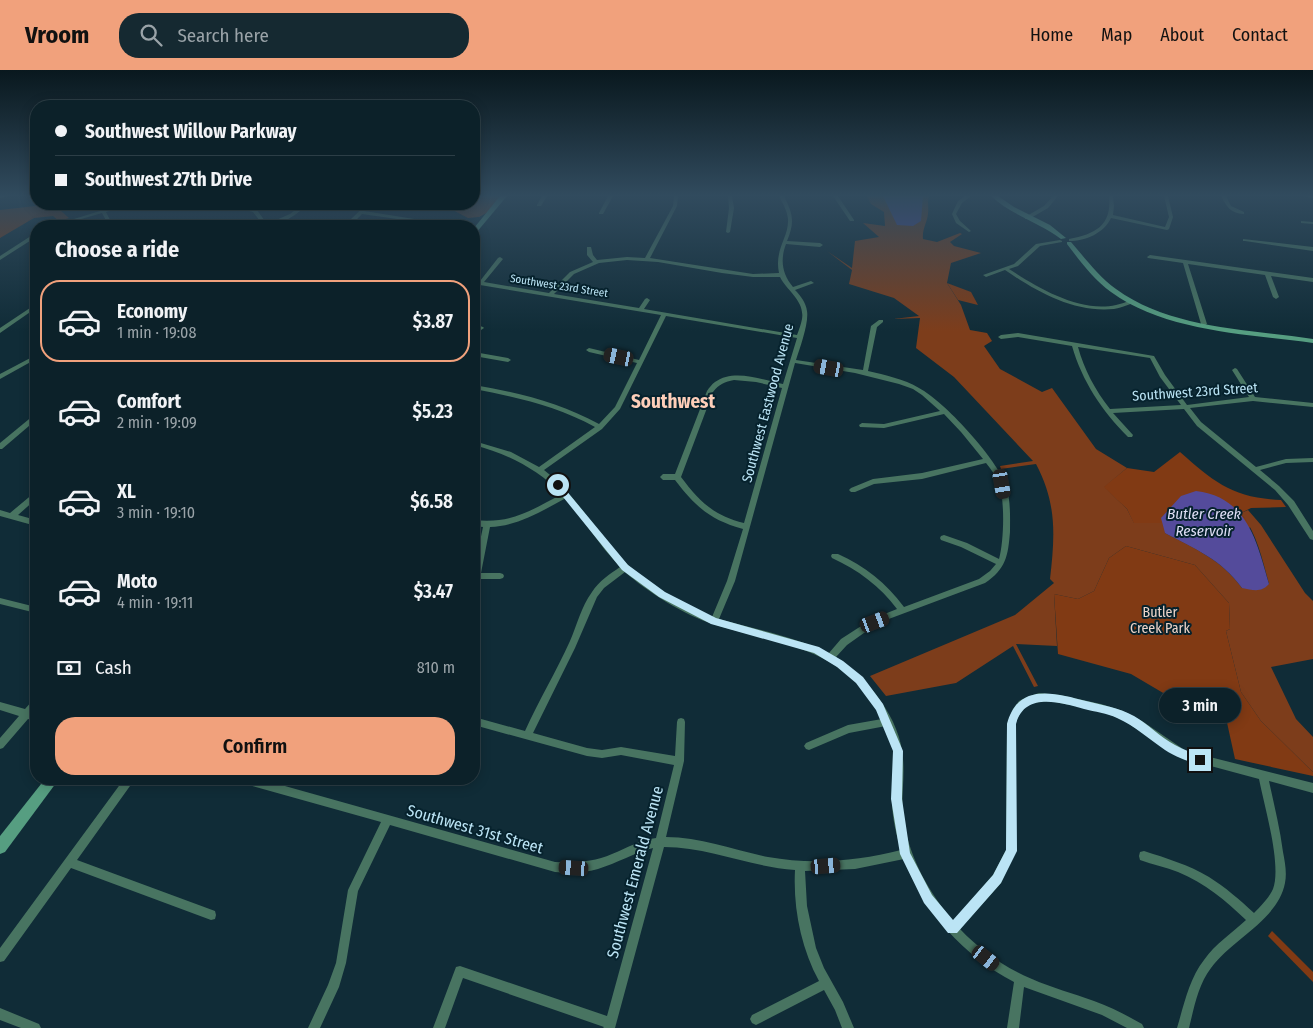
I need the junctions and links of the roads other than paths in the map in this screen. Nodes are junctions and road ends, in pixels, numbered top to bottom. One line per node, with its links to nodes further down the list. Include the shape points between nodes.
1 (1066, 240): 28 (street, via 1105,284)
2 (26, 241): 6 (street); 12 (street)
3 (657, 241): 14 (street)
4 (1062, 241): 17 (street, via 1038,245 1020,262)
5 (1250, 241): 10 (street)
6 (30, 242)
7 (786, 242): 8 (street); 19 (street, via 780,259)
8 (820, 245)
9 (589, 248): 16 (street)
10 (1313, 250)
11 (1150, 257): 15 (street)
12 (0, 258)
13 (500, 259): 22 (street)
14 (647, 259): 16 (street, via 623,258); 19 (street, via 756,276)
15 (1185, 262): 18 (street); 33 (street)
16 (596, 264): 25 (street, via 568,275)
17 (1006, 269): 20 (street); 28 (street, via 1040,290 1073,302 1109,308)
18 (1267, 273): 21 (street); 26 (street)
19 (781, 275): 24 (street, Southwest Eastwood Avenue)
20 (986, 276)
21 (1313, 280)
22 (481, 283): 25 (street, Southwest 23rd Street)
23 (811, 283): 24 (street)
24 (793, 289): 35 (street, Southwest Eastwood Avenue, via 805,308)
25 (550, 295): 30 (street, Southwest 23rd Street)
26 (1276, 297)
27 (647, 300): 30 (street)
28 (1131, 302): 33 (street, via 1160,314)
29 (30, 310): 34 (street)
30 (641, 310): 31 (street, Southwest 23rd Street)
31 (664, 314): 35 (street, Southwest 23rd Street, via 715,320); 44 (street)
32 (881, 321): 47 (street, via 874,326)
33 (1204, 324): 37 (street)
34 (0, 331)
35 (800, 337): 43 (street, Southwest Eastwood Avenue)
36 (1001, 337): 38 (street, via 1018,335)
37 (1313, 340)
38 (1074, 344): 54 (street, via 1152,357); 55 (street, via 1081,367)
39 (589, 350): 44 (street)
40 (480, 355): 42 (street)
41 (30, 360): 48 (street)
42 (508, 360)
43 (793, 361): 47 (street); 50 (street, Southwest Eastwood Avenue)
44 (642, 362): 59 (street, via 618,408)
45 (1235, 370): 52 (street)
46 (720, 371): 49 (street)
47 (866, 374): 56 (street, via 917,389 933,399)
48 (0, 377)
49 (725, 379): 50 (street); 68 (street, via 710,391)
50 (786, 387): 77 (street, Southwest Eastwood Avenue)
51 (480, 388): 59 (street, via 547,404)
52 (1253, 399): 53 (street, Southwest 23rd Street); 54 (street, Southwest 23rd Street)
53 (1313, 405)
54 (1184, 407): 55 (street, Southwest 23rd Street); 65 (street, via 1206,431)
55 (1108, 411): 60 (street)
56 (944, 412): 58 (street, via 884,426); 63 (street)
57 (30, 422): 62 (street)
58 (862, 425)
59 (600, 427): 66 (street)
60 (1130, 435)
61 (480, 445): 66 (street, via 503,451)
62 (0, 446)
63 (988, 460): 69 (street, via 922,476 873,482); 82 (street, via 1002,484 1004,496 1005,548)
64 (1313, 460): 65 (street, via 1286,461)
65 (1256, 469): 79 (street, via 1288,499)
66 (539, 470): 70 (street)
67 (663, 477): 68 (street)
68 (677, 477): 77 (street, via 704,510 727,523)
69 (853, 490)
70 (566, 495): 76 (street, via 523,517); 83 (street)
71 (30, 500): 73 (street)
72 (0, 513): 73 (street)
73 (12, 516): 74 (street)
74 (30, 520)
75 (480, 524): 76 (street)
76 (487, 526): 81 (street)
77 (747, 528): 89 (street, Southwest Eastwood Avenue, via 731,581)
78 (944, 538): 82 (street)
79 (1313, 538)
80 (835, 556): 88 (street, via 874,578)
81 (480, 561)
82 (1001, 563): 88 (street, via 982,581)
83 (625, 568): 89 (street, via 662,595); 98 (street, via 603,583 586,605 571,647 552,680)
84 (480, 576): 85 (street)
85 (500, 576)
86 (0, 601): 87 (street)
87 (30, 606)
88 (902, 611): 90 (street, via 855,632)
89 (714, 621): 90 (street, via 797,643)
90 (830, 658): 96 (street, via 860,680)
91 (0, 706): 93 (street)
92 (30, 710): 93 (street)
93 (26, 714): 94 (street); 99 (street)
94 (30, 715)
95 (681, 722): 101 (street, Southwest Emerald Avenue)
96 (887, 722): 100 (street, via 848,730); 110 (street, via 898,751 896,799)
97 (480, 723): 98 (street)
98 (528, 735): 101 (street, via 587,752 621,751)
99 (0, 744)
100 (809, 746)
101 (679, 761): 108 (street, Southwest Emerald Avenue)
102 (1263, 776): 106 (street); 115 (street, via 1280,883 1268,908); 116 (street, via 1184,755 1133,720 1117,713 1055,697 1041,696 1028,700 1014,715 1011,724 1011,851 997,879)
103 (48, 785): 109 (street)
104 (126, 785): 112 (street)
105 (266, 785): 107 (street, Southwest 31st Street)
106 (1313, 788)
107 (387, 820): 108 (street, Southwest 31st Street, via 555,867 589,866 631,849); 124 (street, via 353,890 341,963)
108 (660, 842): 113 (street, Southwest 31st Street, via 698,845); 122 (street, Southwest Emerald Avenue)
109 (0, 847)
110 (905, 854): 113 (street, Southwest 31st Street, via 857,863); 116 (street, via 928,899)
111 (1144, 856): 115 (street, via 1196,873 1222,890)
112 (69, 862): 114 (street); 117 (street)
113 (800, 866): 119 (street, via 800,902 814,955)
114 (211, 915)
115 (1254, 919): 129 (street, via 1207,964 1192,992)
116 (952, 929): 118 (street, via 995,965)
117 (0, 957)
118 (1020, 979): 127 (street); 128 (street, via 1090,1003)
119 (827, 983): 121 (street); 126 (street)
120 (0, 1014): 123 (street)
121 (756, 1019)
122 (609, 1026): 125 (street, via 460,971)
123 (35, 1028)
124 (314, 1028)
125 (439, 1028)
126 (848, 1028)
127 (1013, 1028)
128 (1138, 1028)
129 (1183, 1028)

